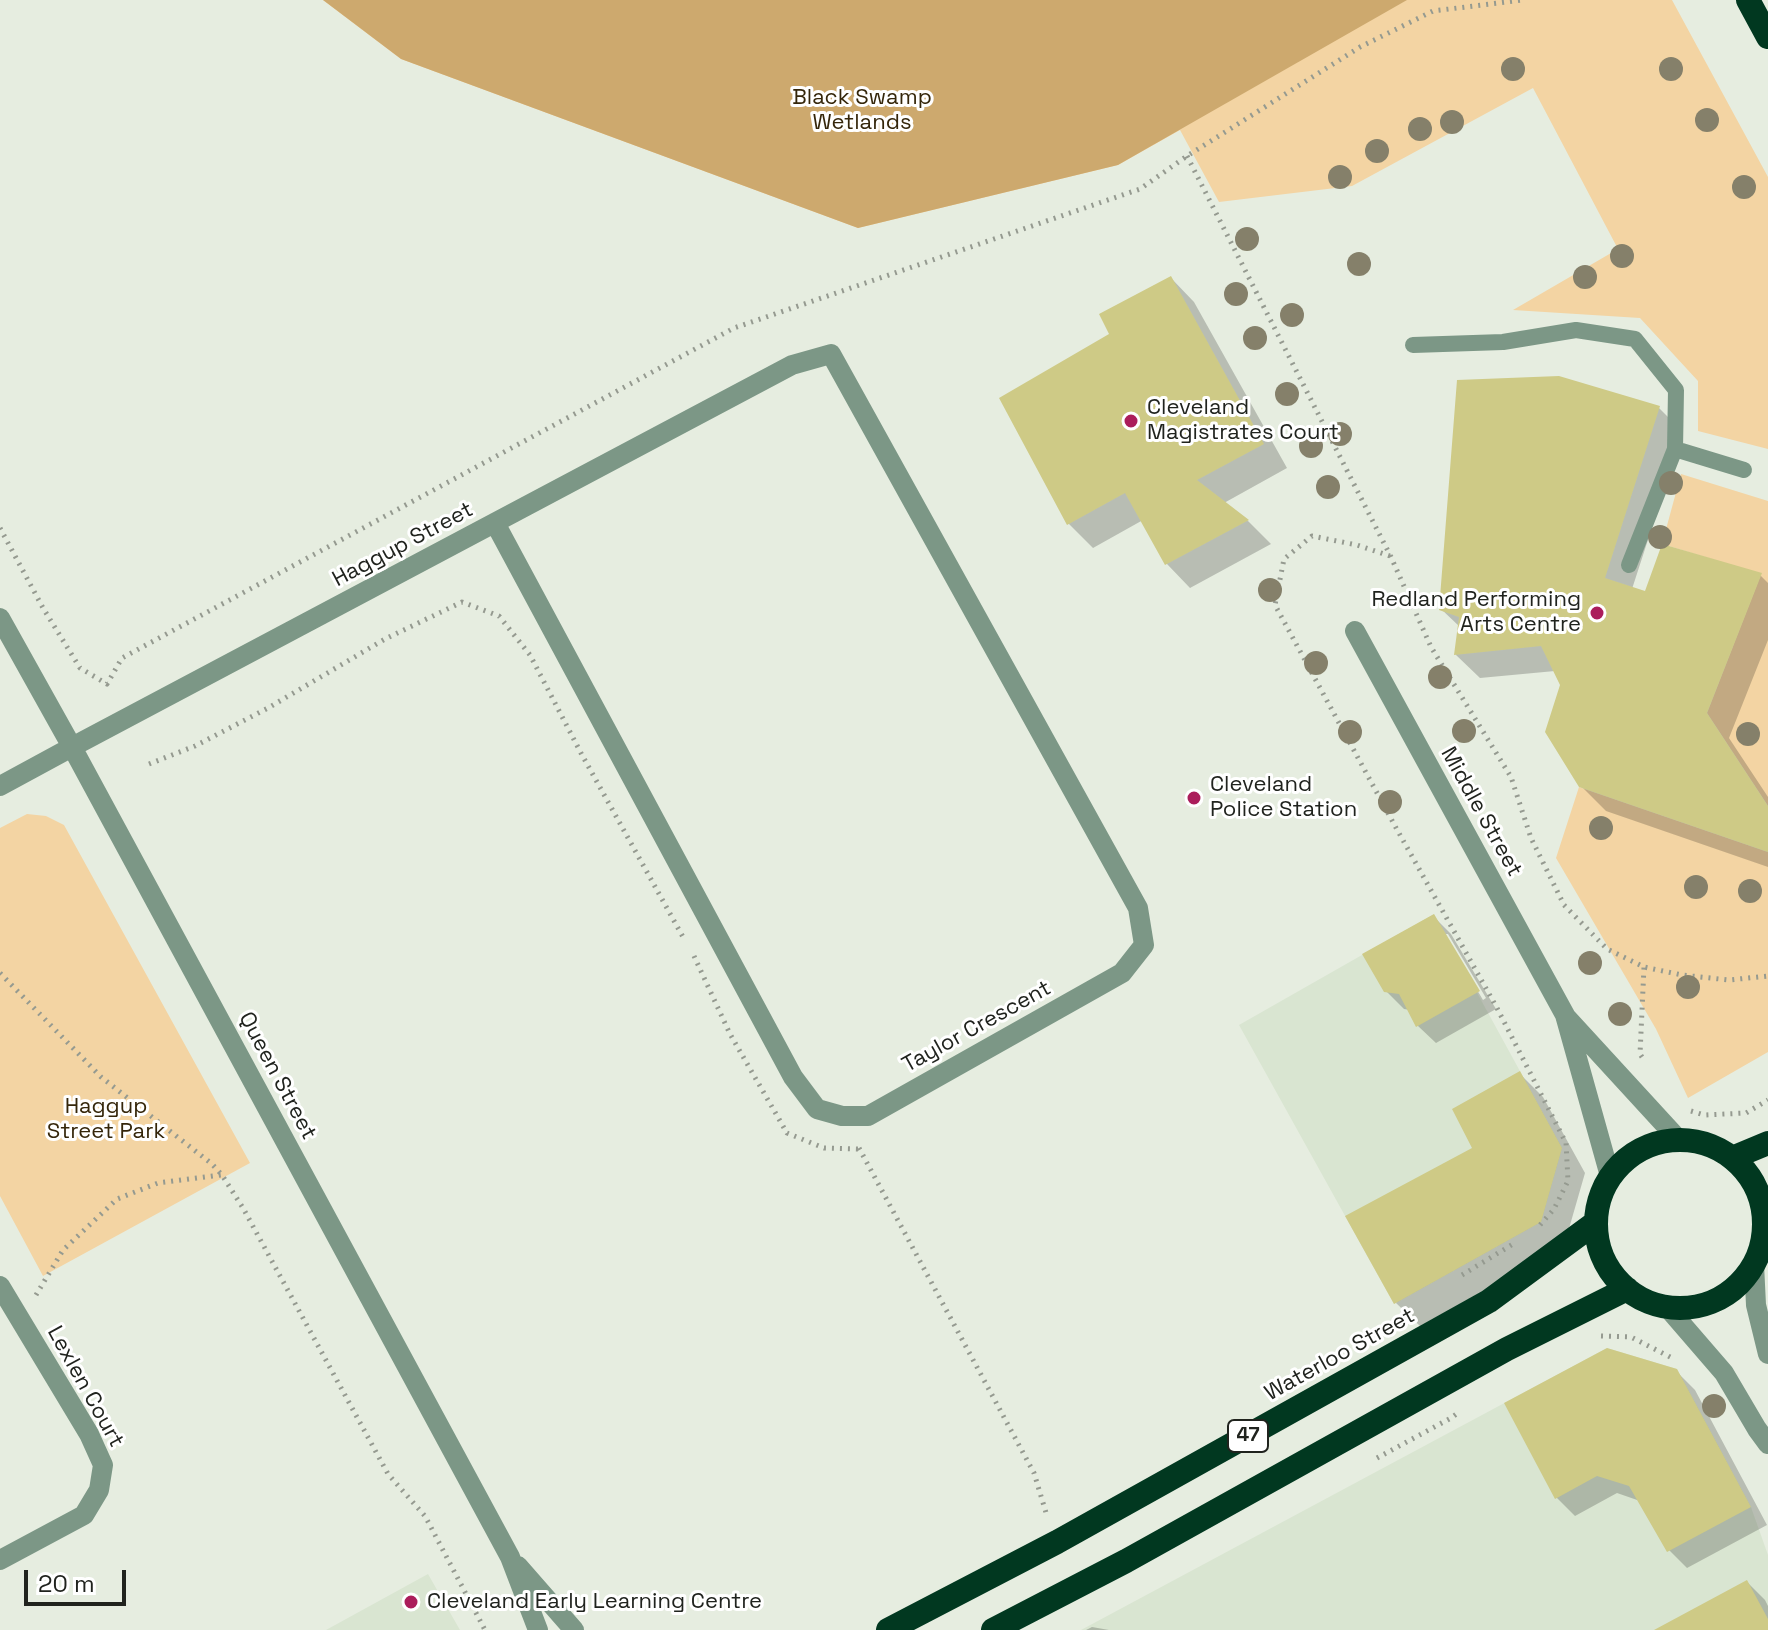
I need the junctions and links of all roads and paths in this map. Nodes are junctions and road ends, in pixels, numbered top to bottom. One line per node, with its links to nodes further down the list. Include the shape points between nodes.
1 (1523, 0): 4 (path, via 1433,11 1360,47)
2 (1748, 0): 3 (highway)
3 (1768, 37)
4 (1187, 156): 10 (path, via 1140,189 734,328 122,658 107,684 80,668); 11 (path)
5 (1413, 345): 7 (lane, via 1503,342 1576,330 1635,339 1676,390)
6 (831, 354): 9 (street, Haggup Street, via 792,365); 27 (street, Taylor Crescent, via 1138,908 1144,945 1122,973 1082,996 868,1116)
7 (1675, 449): 8 (lane); 12 (lane)
8 (1744, 470)
9 (495, 523): 15 (street, Haggup Street); 27 (street, via 793,1077 817,1109)
10 (0, 528)
11 (1391, 557): 20 (path, via 1431,647 1511,777 1531,838 1564,905 1607,949); 36 (path, via 1312,536 1284,559 1275,605 1566,1143 1568,1181 1554,1209)
12 (1629, 565)
13 (0, 618): 15 (street, Queen Street)
14 (1355, 631): 23 (street, Middle Street)
15 (72, 747): 17 (street, Haggup Street); 49 (street, Queen Street)
16 (149, 764): 18 (path, via 195,746 462,602 499,616 530,655)
17 (0, 786)
18 (686, 942)
19 (693, 954): 30 (path, via 730,1034 787,1133 824,1148)
20 (1644, 967): 22 (path, via 1729,980); 24 (path, via 1640,1054)
21 (0, 973): 32 (path, via 101,1077)
22 (1768, 976)
23 (1565, 1015): 28 (street, Middle Street); 33 (street, Middle Street)
24 (1648, 1065)
25 (1768, 1100): 26 (path, via 1746,1113 1704,1115)
26 (1689, 1110)
27 (842, 1116): 30 (path)
28 (1678, 1139): 31 (highway, via 1707,1144); 33 (highway, via 1652,1143)
29 (1768, 1143): 31 (highway)
30 (859, 1149): 48 (path, via 1034,1473)
31 (1732, 1158): 35 (highway, via 1751,1178)
32 (222, 1175): 43 (path, via 158,1183 117,1199 63,1250); 51 (path, via 388,1474 425,1516)
33 (1610, 1176): 34 (highway)
34 (1595, 1223): 41 (highway, via 1610,1271); 48 (highway, Waterloo Street / 47, via 1489,1301)
35 (1766, 1227): 38 (highway)
36 (1535, 1230)
37 (1523, 1238): 39 (path)
38 (1754, 1264): 42 (highway, via 1738,1285 1717,1299 1693,1307); 45 (street, via 1756,1305)
39 (1462, 1275)
40 (0, 1286): 43 (street, Lexlen Court)
41 (1627, 1289): 42 (highway); 55 (highway, 47, via 1507,1349)
42 (1667, 1307): 47 (street, via 1724,1373)
43 (20, 1321): 50 (street, Lexlen Court, via 103,1465 99,1490 84,1515)
44 (1592, 1335): 46 (path, via 1631,1337)
45 (1768, 1354)
46 (1678, 1361)
47 (1768, 1444)
48 (1057, 1542): 54 (highway, Waterloo Street / 47)
49 (510, 1557): 52 (street, Queen Street); 53 (street, Queen Street)
50 (0, 1560)
51 (485, 1630)
52 (538, 1630)
53 (574, 1630)
54 (888, 1630)
55 (993, 1630)

